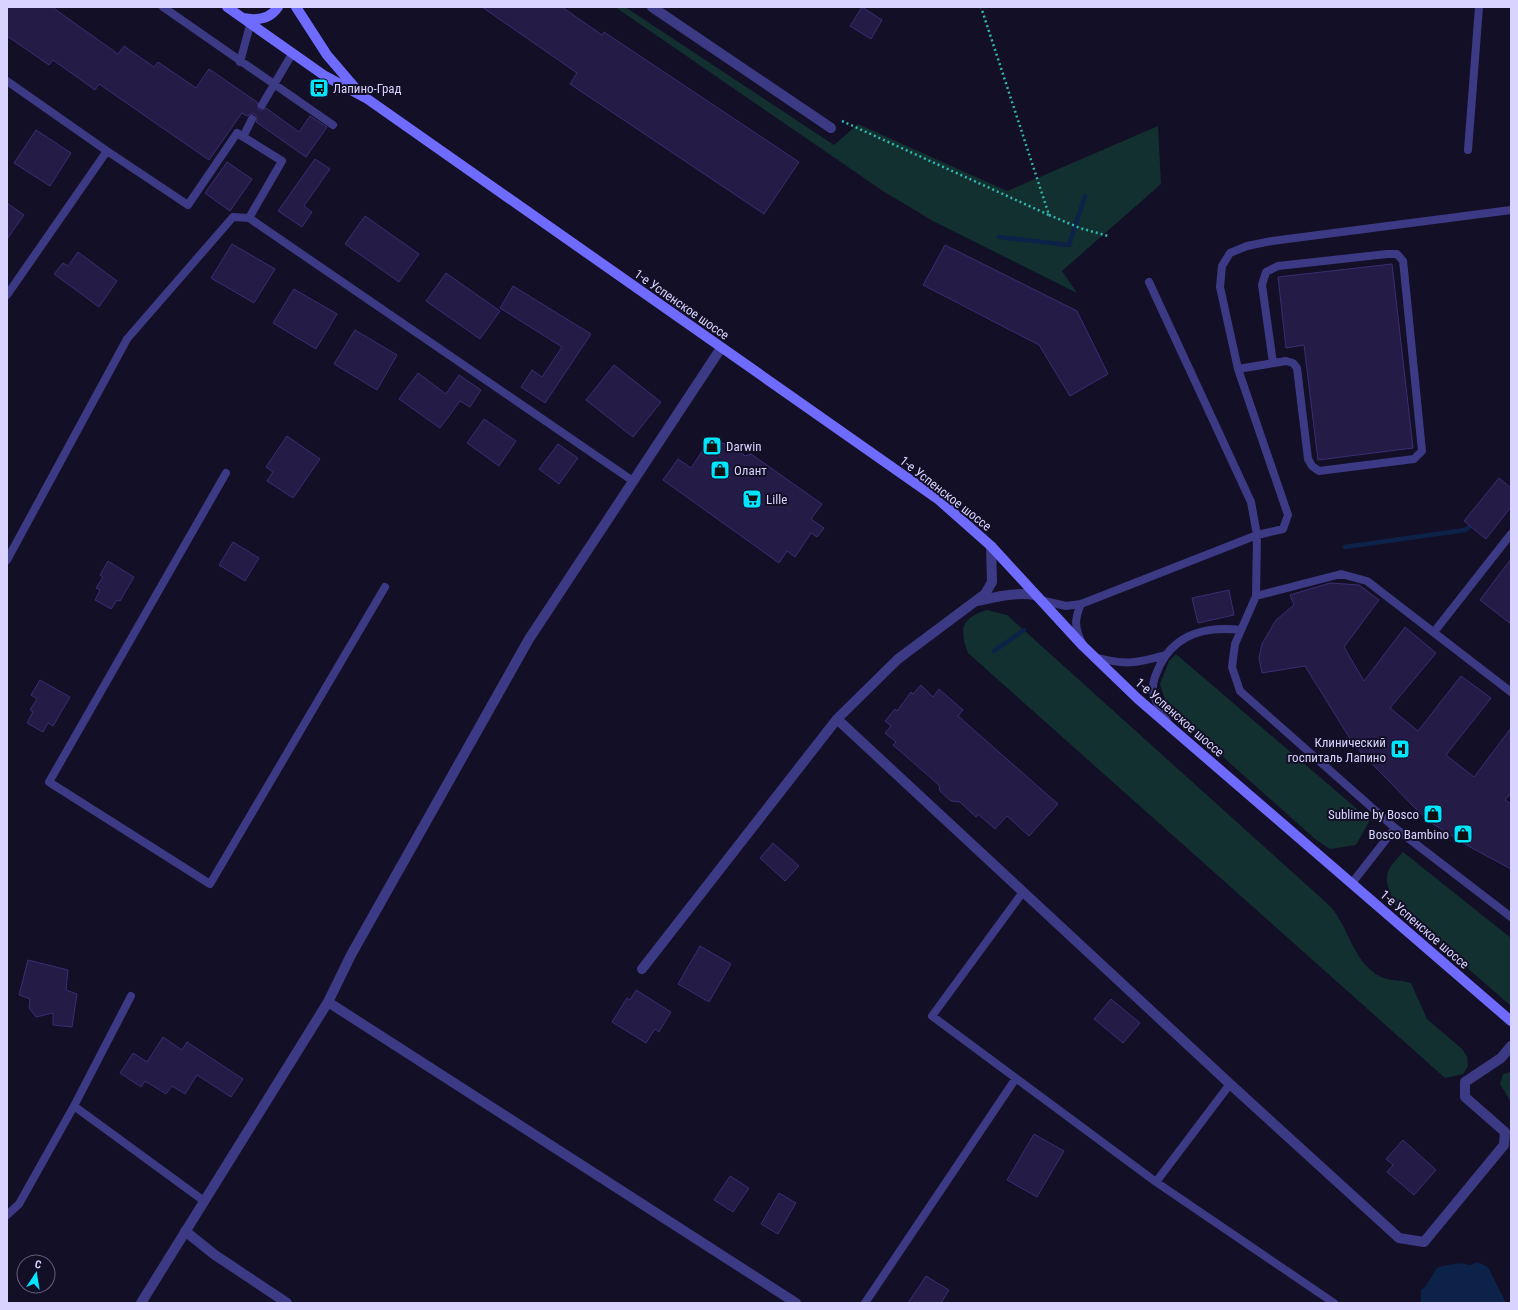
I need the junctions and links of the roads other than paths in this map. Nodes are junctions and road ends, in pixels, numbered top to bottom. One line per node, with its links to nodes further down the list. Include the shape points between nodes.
1 (163, 7): 9 (lane)
2 (278, 7): 6 (main road, 1-е Успенское шоссе, via 272,14 261,19 249,19)
3 (296, 7): 12 (main road, 1-е Успенское шоссе, via 336,68)
4 (652, 7): 16 (street)
5 (1479, 7): 18 (lane)
6 (232, 10): 7 (main road, 1-е Успенское шоссе)
7 (250, 24): 8 (main road, 1-е Успенское шоссе); 9 (lane)
8 (292, 54): 11 (lane); 12 (main road, 1-е Успенское шоссе, via 325,76)
9 (240, 62): 11 (lane)
10 (7, 81): 19 (lane)
11 (274, 85): 13 (lane); 15 (lane)
12 (366, 98): 24 (main road, 1-е Успенское шоссе)
13 (262, 105)
14 (252, 119): 17 (lane)
15 (333, 125)
16 (831, 128)
17 (243, 136): 19 (lane, via 237,133 188,205); 21 (lane, via 282,161)
18 (1468, 150)
19 (107, 151): 23 (lane)
20 (1511, 210): 26 (lane, via 1272,241 1247,246 1230,253 1222,266 1220,287)
21 (249, 218): 28 (lane); 32 (lane, via 233,218 127,339)
22 (1149, 282): 30 (lane, via 1251,502)
23 (7, 295)
24 (721, 348): 28 (street); 31 (main road, 1-е Успенское шоссе, via 939,500)
25 (1273, 363): 25 (lane, via 1286,361 1297,368 1308,459 1318,471 1414,459 1418,456 1422,444 1406,286 1402,261 1397,254 1278,266 1266,272 1262,285); 26 (lane)
26 (1238, 369): 30 (lane, via 1288,515 1283,529)
27 (226, 473): 33 (lane, via 50,782 210,884)
28 (633, 481): 52 (street, via 529,639 358,941)
29 (1511, 534): 39 (lane)
30 (1257, 536): 34 (lane); 37 (lane)
31 (991, 546): 35 (main road, 1-е Успенское шоссе); 36 (street, via 992,582 985,594)
32 (7, 560)
33 (384, 587)
34 (1256, 596): 38 (lane); 39 (lane, via 1341,574 1367,581)
35 (1037, 598): 36 (street, via 1021,593); 37 (lane, via 1066,606); 40 (main road, 1-е Успенское шоссе)
36 (975, 602): 44 (street, via 898,659)
37 (1081, 604): 40 (lane, via 1075,617 1076,629)
38 (1241, 630): 41 (lane, via 1221,627 1200,631 1179,642); 46 (lane, via 1235,644 1232,667 1240,691)
39 (1434, 632): 43 (lane)
40 (1084, 646): 42 (main road, 1-е Успенское шоссе)
41 (1165, 655): 42 (lane, via 1140,663 1116,662); 45 (lane, via 1154,678 1153,693)
42 (1094, 656): 45 (main road, 1-е Успенское шоссе)
43 (1511, 692)
44 (837, 719): 48 (street); 50 (street)
45 (1169, 725): 47 (main road, 1-е Успенское шоссе)
46 (1395, 828): 47 (lane); 49 (lane)
47 (1352, 883): 53 (main road, 1-е Успенское шоссе)
48 (1023, 892): 55 (lane, via 932,1016); 56 (street)
49 (1511, 918)
50 (642, 969)
51 (131, 996): 57 (lane)
52 (328, 1002): 59 (street); 64 (street)
53 (1511, 1021)
54 (1511, 1046): 56 (street, via 1501,1058 1465,1082 1465,1097 1505,1132 1504,1145 1424,1242 1399,1238)
55 (1016, 1078): 58 (lane); 65 (lane)
56 (1230, 1084): 58 (lane)
57 (74, 1106): 59 (lane); 60 (lane, via 19,1204)
58 (1156, 1182): 66 (lane)
59 (204, 1201): 61 (street)
60 (7, 1215)
61 (185, 1232): 62 (street); 63 (street)
62 (140, 1303)
63 (287, 1303)
64 (796, 1303)
65 (865, 1303)
66 (1334, 1303)

